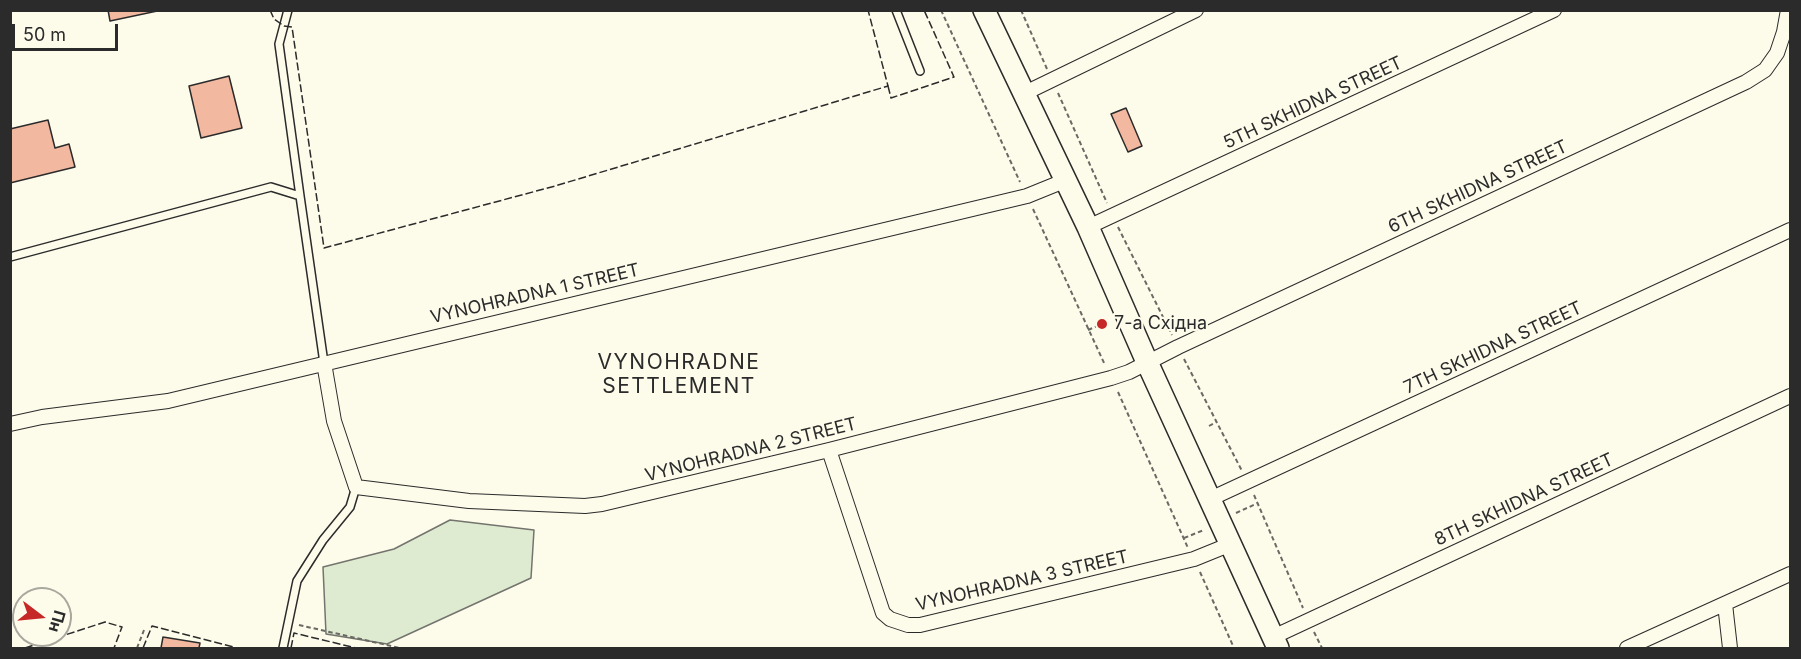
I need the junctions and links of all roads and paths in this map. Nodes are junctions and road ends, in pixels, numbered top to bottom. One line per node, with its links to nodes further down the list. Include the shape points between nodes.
1 (288, 10): 13 (lane, via 279,44)
2 (896, 10): 9 (lane)
3 (941, 10): 14 (path)
4 (984, 10): 11 (main road)
5 (1021, 10): 10 (path)
6 (1196, 10): 10 (street)
7 (1554, 10): 15 (street, 5TH SKHIDNA STREET)
8 (1788, 10): 21 (street, 6TH SKHIDNA STREET, via 1777,53 1766,70 1746,82)
9 (920, 71)
10 (1052, 79): 11 (street)
11 (1023, 94): 12 (main road)
12 (1064, 181): 14 (street, VYNOHRADNA 1 STREET); 15 (main road)
13 (300, 196): 17 (lane, via 271,187); 20 (lane)
14 (1027, 196): 19 (path); 20 (street, VYNOHRADNA 1 STREET)
15 (1088, 227): 21 (main road)
16 (1791, 230): 29 (street, 7TH SKHIDNA STREET)
17 (10, 257)
18 (1102, 324): 19 (path)
19 (1088, 330): 22 (path)
20 (324, 363): 25 (street, VYNOHRADNA 1 STREET, via 168,401); 28 (street, via 333,421)
21 (1147, 363): 22 (street, VYNOHRADNA 2 STREET); 29 (main road)
22 (1111, 378): 27 (street, VYNOHRADNA 2 STREET); 33 (path)
23 (1791, 396): 38 (street, 8TH SKHIDNA STREET)
24 (1216, 422): 26 (path)
25 (10, 424)
26 (1209, 426)
27 (829, 450): 28 (street, VYNOHRADNA 2 STREET, via 585,506 469,501); 35 (street, VYNOHRADNA 3 STREET, via 883,613 896,622 920,625)
28 (356, 487): 39 (lane, via 350,507 297,581)
29 (1210, 499): 34 (main road)
30 (1258, 503): 31 (path)
31 (1233, 515)
32 (1206, 528): 33 (path)
33 (1184, 538): 35 (path)
34 (1231, 544): 35 (street, VYNOHRADNA 3 STREET); 41 (main road)
35 (1194, 560): 45 (path)
36 (1791, 574): 37 (street)
37 (1725, 604): 47 (street); 48 (street)
38 (1309, 621): 41 (street, 8TH SKHIDNA STREET); 46 (path)
39 (288, 622): 43 (lane); 44 (path)
40 (144, 630): 42 (path)
41 (1276, 643)
42 (137, 648)
43 (283, 648)
44 (400, 648)
45 (1234, 648)
46 (1322, 648)
47 (1627, 648)
48 (1730, 648)

